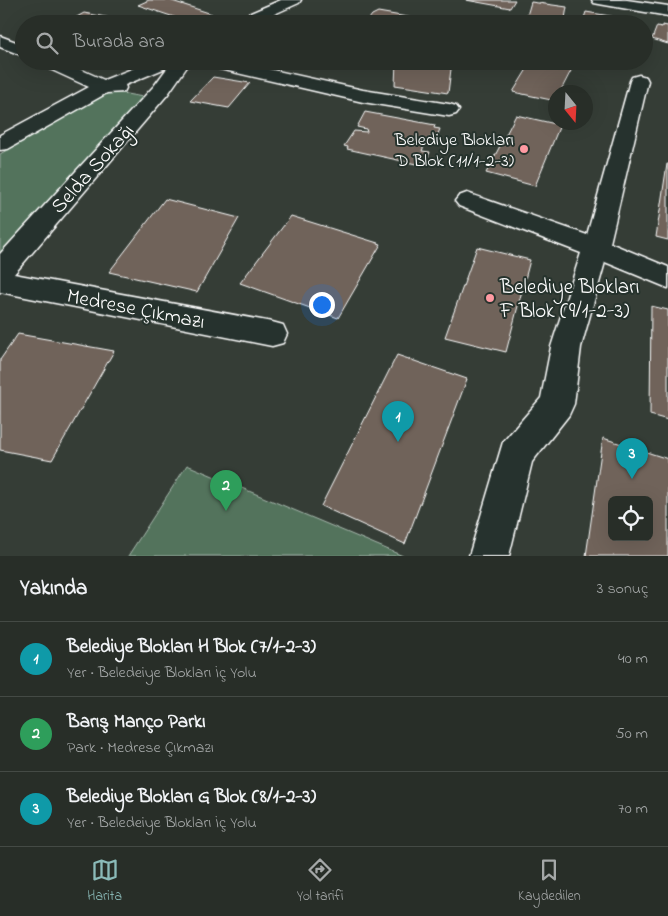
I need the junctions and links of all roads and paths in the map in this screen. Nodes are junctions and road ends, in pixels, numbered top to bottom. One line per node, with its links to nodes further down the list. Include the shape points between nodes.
1 (294, 0): 6 (street)
2 (599, 0): 4 (street)
3 (239, 6): 5 (street)
4 (668, 11)
5 (230, 15)
6 (259, 15)
7 (0, 40): 8 (street)
8 (15, 47)
9 (67, 70): 14 (street)
10 (146, 70): 14 (street)
11 (175, 70): 15 (street, Selda Sokağı)
12 (247, 70): 16 (street, via 363,96)
13 (639, 81): 19 (street)
14 (104, 87): 15 (street); 17 (street)
15 (161, 90): 20 (street, Selda Sokağı)
16 (449, 110)
17 (0, 144)
18 (467, 201): 19 (street)
19 (596, 248): 21 (street); 24 (street, via 566,347 557,404 516,454)
20 (0, 272)
21 (668, 278)
22 (0, 282): 23 (street, Medrese Çıkmazı)
23 (272, 334)
24 (489, 556)

